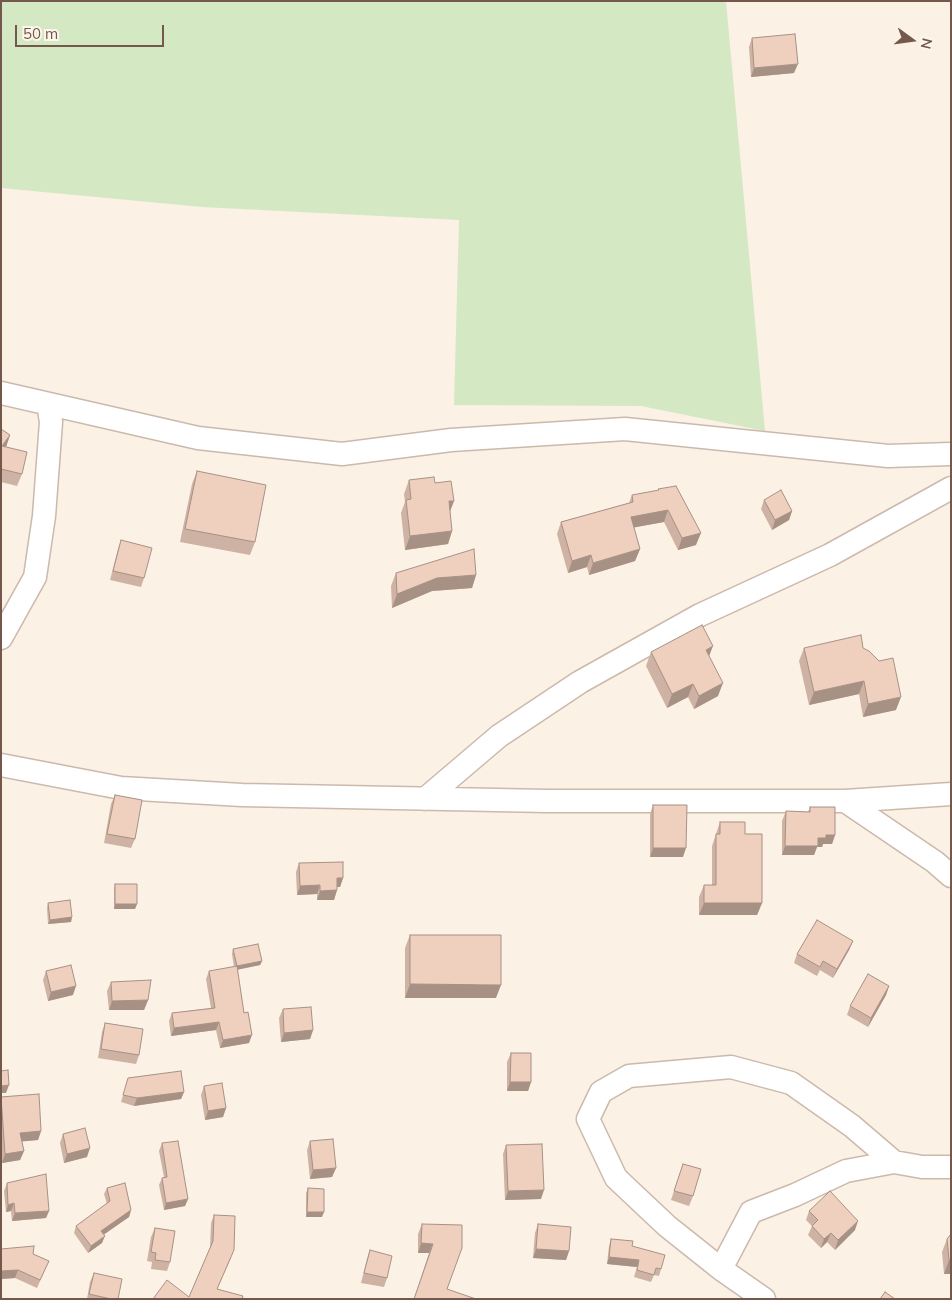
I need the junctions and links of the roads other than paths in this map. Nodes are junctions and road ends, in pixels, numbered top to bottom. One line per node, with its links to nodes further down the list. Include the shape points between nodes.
1 (1, 393): 2 (street)
2 (48, 404): 3 (street, via 198,438 342,454 451,440 625,428 888,456); 5 (street, via 52,422 35,577)
3 (951, 454)
4 (951, 488): 8 (street, via 830,554 700,615 580,682 499,736)
5 (1, 638)
6 (1, 765): 8 (street, via 121,788 242,795)
7 (951, 794): 9 (street)
8 (425, 799): 9 (street)
9 (844, 801): 10 (street)
10 (951, 876)
11 (894, 1162): 12 (street, via 922,1167); 13 (street, via 846,1171 751,1212); 13 (street, via 852,1126 791,1083 731,1067 629,1076 601,1092 588,1119 616,1178 667,1226)
12 (951, 1167)
13 (721, 1269): 14 (street)
14 (764, 1299)

